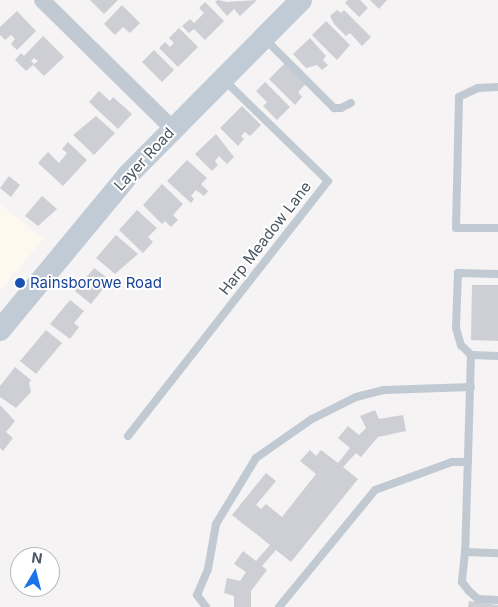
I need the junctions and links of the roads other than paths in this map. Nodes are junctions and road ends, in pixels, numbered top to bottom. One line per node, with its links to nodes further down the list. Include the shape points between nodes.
1 (42, 0): 7 (street)
2 (301, 0): 3 (main road, Layer Road)
3 (264, 37): 4 (main road, Layer Road); 6 (lane, via 334,108)
4 (222, 79): 7 (main road, Layer Road); 14 (lane, Harp Meadow Lane, via 328,180)
5 (498, 87): 8 (lane, via 478,88 459,97 456,228)
6 (351, 103)
7 (172, 128): 10 (main road, Layer Road, via 86,221)
8 (498, 228)
9 (498, 274): 11 (lane, via 458,273 456,328 461,345)
10 (0, 330)
11 (472, 355): 12 (lane); 13 (lane)
12 (498, 356)
13 (471, 387): 15 (lane); 19 (lane, via 384,390 356,397 312,419 256,458 216,524 208,569 197,595)
14 (128, 436)
15 (468, 462): 16 (lane); 20 (lane, via 452,462 375,490)
16 (465, 552): 17 (lane); 18 (lane, via 462,582 468,591 478,599)
17 (498, 553)
18 (498, 600)
19 (206, 607)
20 (279, 607)

